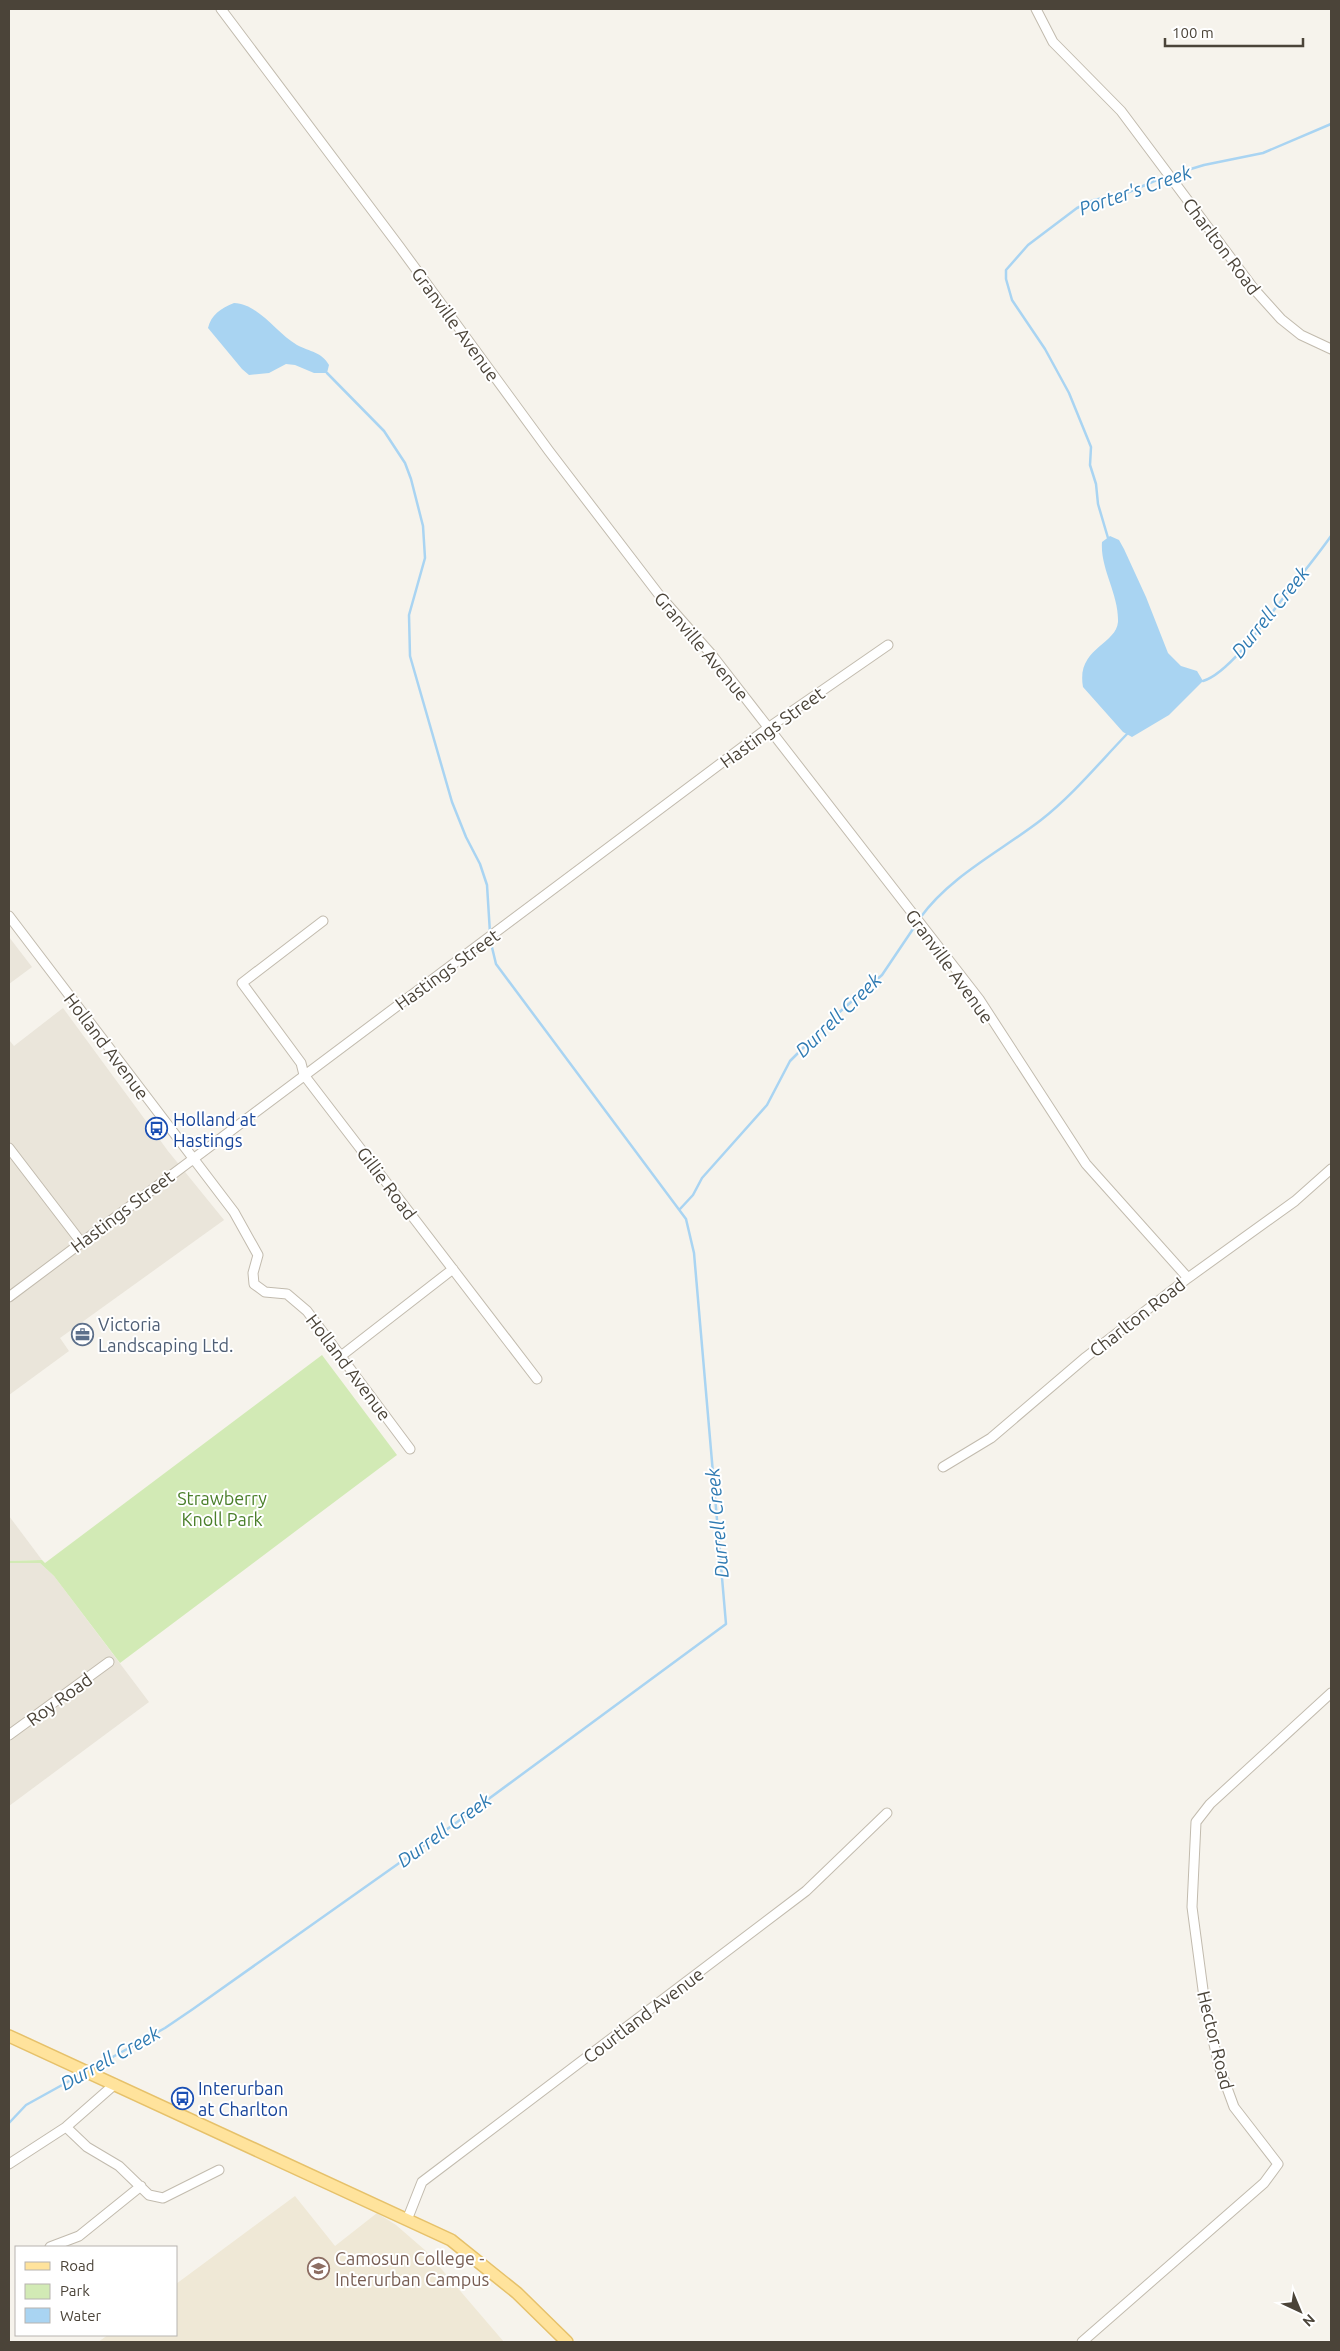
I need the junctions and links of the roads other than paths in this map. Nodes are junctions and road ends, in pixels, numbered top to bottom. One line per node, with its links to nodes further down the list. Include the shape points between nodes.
1 (221, 9): 5 (street, Granville Avenue, via 555,459 660,596 712,655)
2 (1036, 9): 3 (street, Charlton Road, via 1053,42 1120,111 1254,289 1301,336)
3 (1331, 349)
4 (888, 645): 5 (street, Hastings Street)
5 (768, 728): 8 (street, Hastings Street); 14 (street, Granville Avenue, via 979,999 1086,1164)
6 (9, 916): 10 (street, Holland Avenue)
7 (323, 921): 8 (street, Gillie Road, via 242,983 301,1064)
8 (304, 1075): 10 (street, Hastings Street); 13 (street, Gillie Road)
9 (9, 1148): 12 (street)
10 (192, 1159): 12 (street, Hastings Street); 16 (street, Holland Avenue, via 234,1212 254,1245 258,1255 254,1284 265,1292 287,1294 297,1302)
11 (1331, 1169): 14 (street, Charlton Road, via 1295,1200)
12 (82, 1242): 15 (street, Hastings Street)
13 (453, 1269): 16 (street); 17 (street, Gillie Road)
14 (1188, 1278): 19 (street, Charlton Road, via 1086,1357 991,1438)
15 (9, 1297)
16 (341, 1356): 18 (street, Holland Avenue)
17 (537, 1379)
18 (410, 1449)
19 (944, 1467)
20 (109, 1662): 22 (street, Roy Road)
21 (1331, 1693): 33 (street, Hector Road, via 1210,1804 1196,1822 1192,1907 1205,2005 1219,2066 1234,2107 1278,2164 1264,2183)
22 (9, 1735)
23 (887, 1813): 30 (street, Courtland Avenue, via 806,1891 422,2182)
24 (9, 2036): 25 (main road)
25 (115, 2084): 26 (street); 30 (main road)
26 (66, 2127): 27 (street); 29 (street, via 87,2147 119,2166)
27 (9, 2164)
28 (219, 2170): 29 (street, via 163,2198 149,2195)
29 (140, 2186): 31 (street, via 79,2236)
30 (407, 2220): 32 (main road, via 451,2240 517,2293)
31 (53, 2246)
32 (567, 2342)
33 (1082, 2342)

